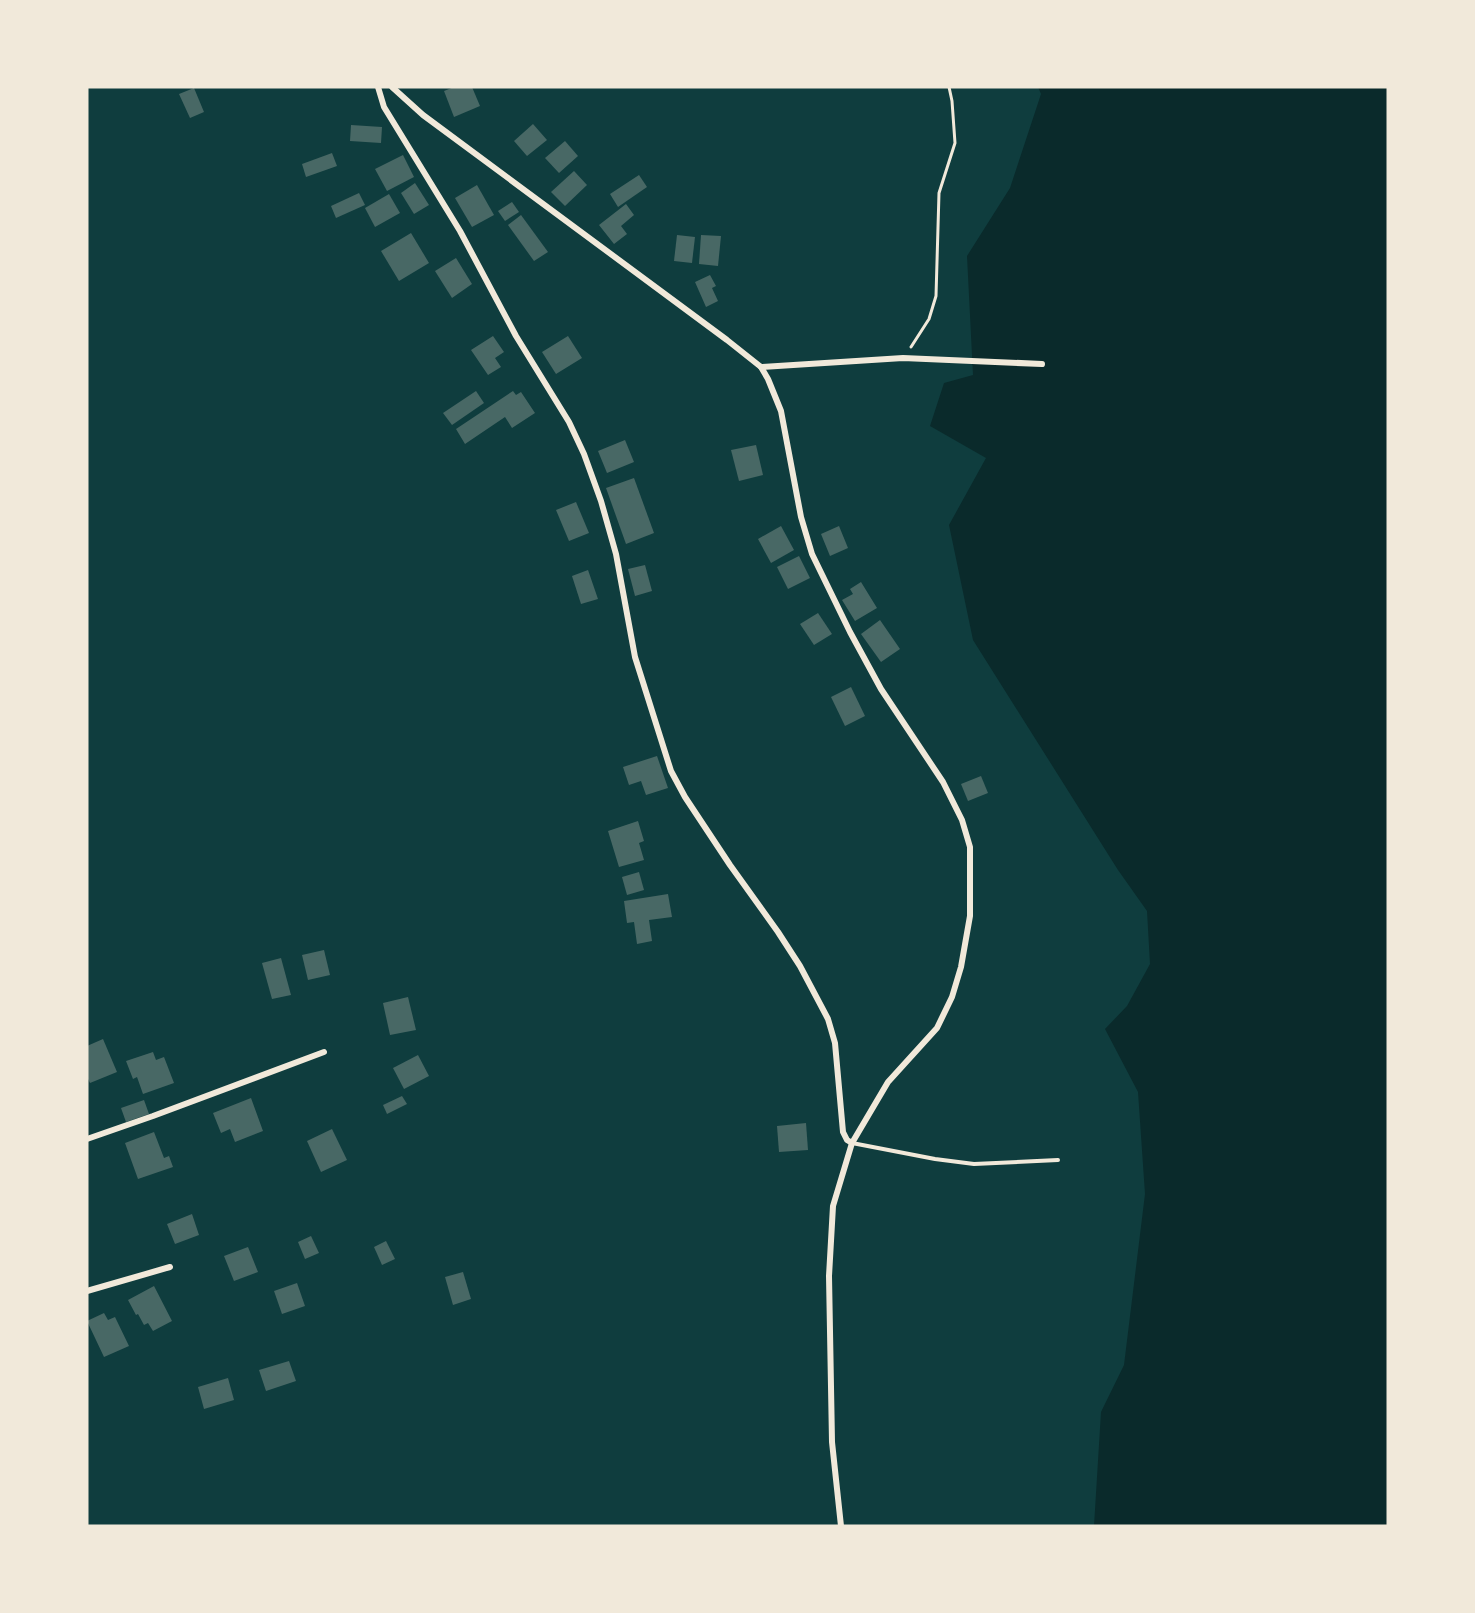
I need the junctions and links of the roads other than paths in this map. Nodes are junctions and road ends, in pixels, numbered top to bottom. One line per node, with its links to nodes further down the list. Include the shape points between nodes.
1 (378, 87): 7 (street, via 384,107 460,231 584,454 613,544 635,657 671,771 800,966 828,1019 835,1043 843,1132)
2 (392, 87): 4 (street, via 423,115)
3 (1042, 364): 4 (street, via 903,358)
4 (760, 367): 7 (street, via 781,411 812,554 881,689 943,782 970,847 970,916 952,997 937,1028 888,1082)
5 (324, 1052): 6 (street)
6 (87, 1139)
7 (852, 1143): 8 (lane, via 974,1164); 11 (street, via 833,1206 829,1246 832,1442)
8 (1058, 1160)
9 (170, 1267): 10 (street)
10 (87, 1291)
11 (841, 1526)

